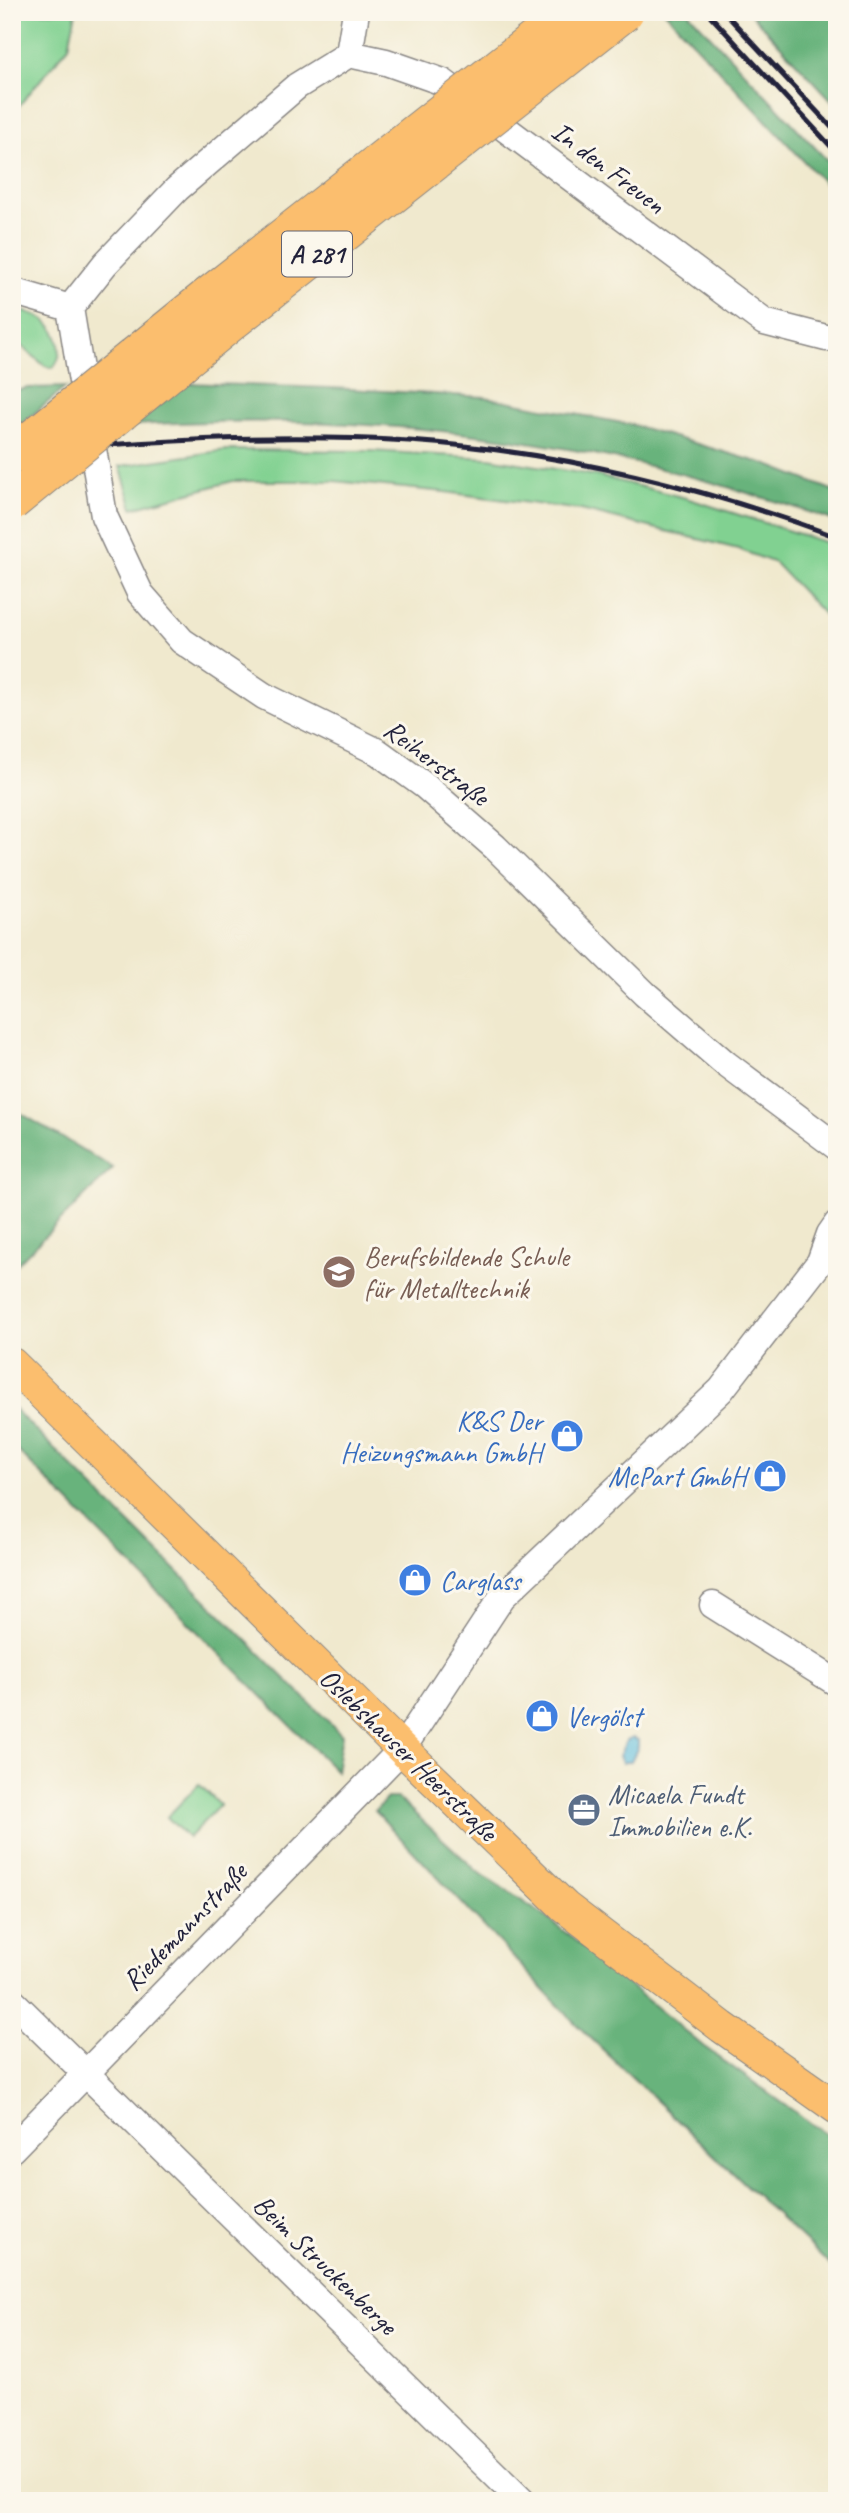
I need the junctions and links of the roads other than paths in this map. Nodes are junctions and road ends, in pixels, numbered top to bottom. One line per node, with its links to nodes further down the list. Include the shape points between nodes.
1 (356, 12): 4 (street)
2 (569, 12): 8 (highway, A 281, bridge)
3 (625, 12): 9 (highway, A 281, bridge)
4 (349, 54): 6 (street, via 297,86 177,189); 7 (street, In den Freuen, via 443,82 764,322)
5 (12, 291): 6 (street)
6 (70, 308): 10 (street, Reiherstraße, via 104,516 140,593 182,641 264,696 378,752 425,786 665,1011 726,1064)
7 (826, 338)
8 (12, 455)
9 (12, 502)
10 (837, 1147)
11 (837, 1224): 12 (street, Riedemannstraße, via 830,1234)
12 (828, 1258): 16 (street, Riedemannstraße, via 721,1390 502,1597)
13 (12, 1364): 16 (main road, Oslebshauser Heerstraße)
14 (713, 1605): 15 (street)
15 (837, 1683)
16 (401, 1749): 18 (street, Riedemannstraße); 19 (main road, Oslebshauser Heerstraße, via 565,1907)
17 (12, 2001): 18 (street, Beim Struckenberge)
18 (85, 2073): 20 (street, Riedemannstraße); 21 (street, Beim Struckenberge)
19 (837, 2108)
20 (12, 2149)
21 (522, 2501)

